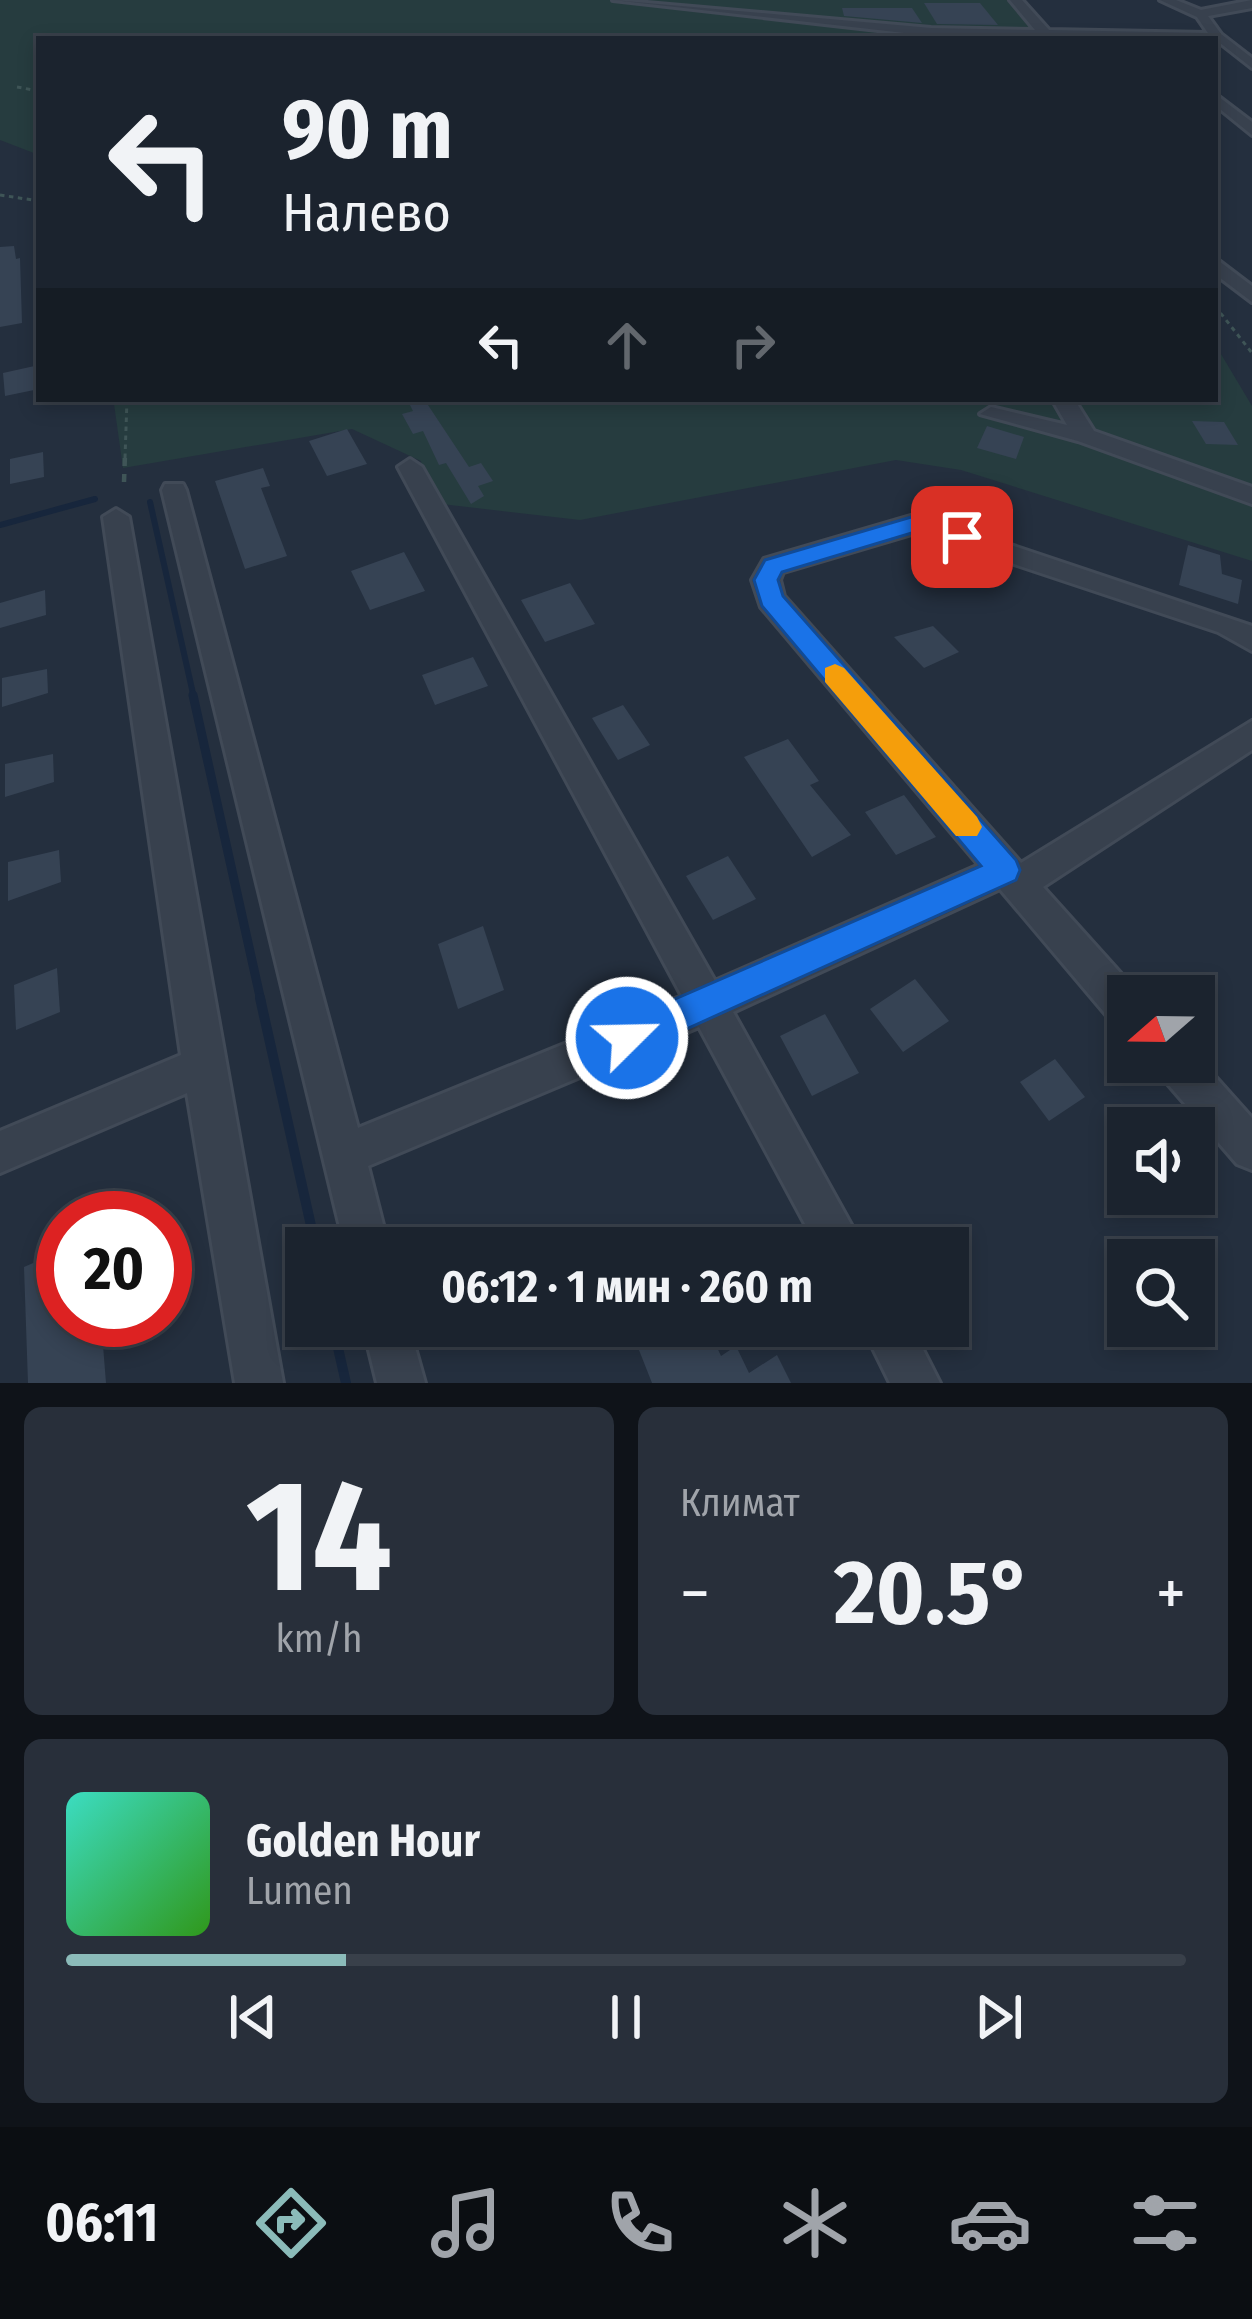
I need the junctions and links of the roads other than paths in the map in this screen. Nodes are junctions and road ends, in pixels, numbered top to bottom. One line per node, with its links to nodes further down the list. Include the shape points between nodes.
1 (619, 0): 7 (street)
2 (842, 0): 7 (street)
3 (1016, 0): 8 (street)
4 (1166, 0): 6 (street)
5 (1250, 3): 6 (street)
6 (1201, 14): 11 (street)
7 (836, 25): 8 (street); 9 (street)
8 (1046, 34): 10 (street)
9 (845, 36)
10 (1160, 36)
11 (1216, 36)
12 (1218, 38): 13 (street)
13 (1252, 64)
14 (1218, 101): 15 (street)
15 (1252, 130)
16 (1218, 267): 17 (street)
17 (1252, 296)
18 (1065, 402): 20 (street)
19 (991, 413): 20 (street)
20 (1084, 436): 23 (street)
21 (410, 467): 29 (street)
22 (174, 490): 34 (street)
23 (1252, 496)
24 (120, 499): 30 (street)
25 (1252, 640): 27 (street, via 1228,625 918,523 773,566 766,580 771,600)
26 (1252, 734): 27 (street)
27 (1011, 877): 28 (street); 29 (street)
28 (1107, 986)
29 (708, 1004): 34 (street); 36 (street)
30 (202, 1066): 33 (street); 39 (street)
31 (1193, 1083): 32 (street)
32 (1252, 1149)
33 (0, 1152)
34 (344, 1155): 35 (street)
35 (362, 1227)
36 (830, 1227)
37 (391, 1347): 40 (street)
38 (896, 1347): 41 (street)
39 (259, 1383)
40 (400, 1383)
41 (916, 1383)

